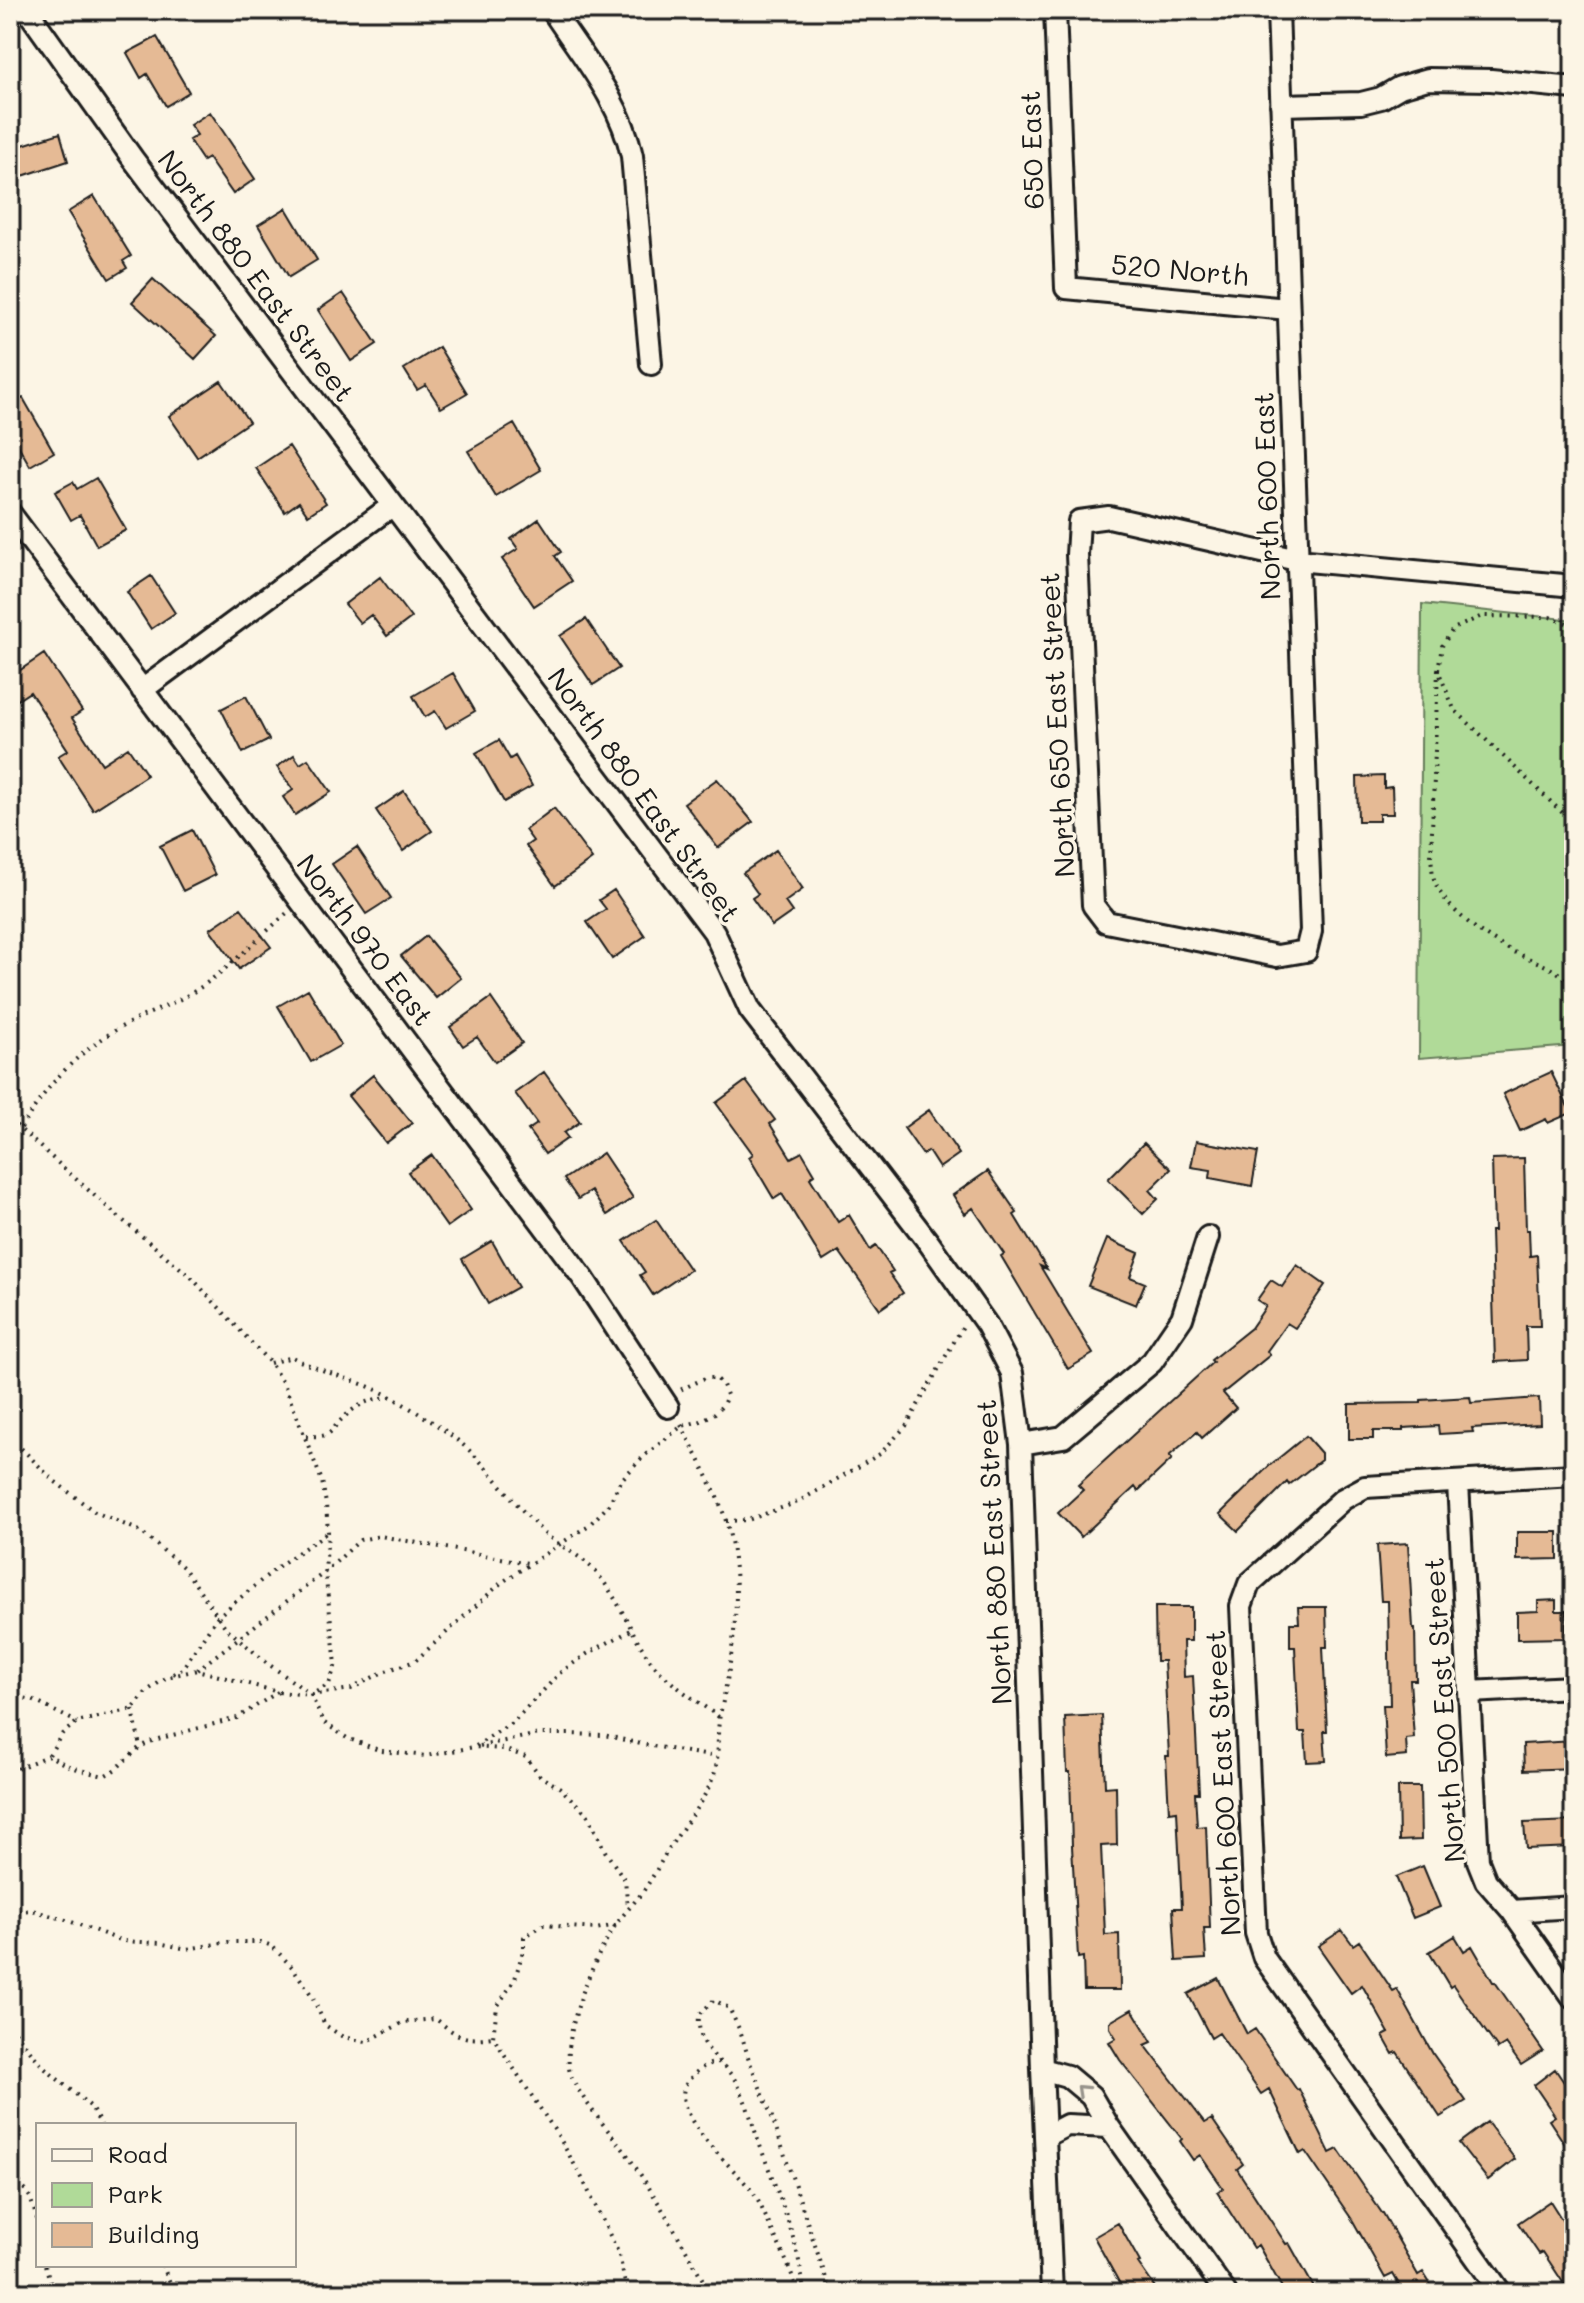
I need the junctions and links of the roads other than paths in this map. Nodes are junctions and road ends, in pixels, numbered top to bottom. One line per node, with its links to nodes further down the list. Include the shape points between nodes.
1 (27, 10): 10 (street, North 880 East Street)
2 (552, 10): 9 (street, via 628,132)
3 (1055, 10): 7 (street, 650 East)
4 (1278, 10): 6 (street, North 600 East)
5 (1574, 88): 6 (street, via 1428,79 1361,103)
6 (1281, 105): 8 (street, North 600 East)
7 (1066, 288): 8 (street, 520 North)
8 (1288, 309): 12 (street, North 600 East)
9 (651, 364)
10 (393, 505): 14 (street); 18 (street, North 880 East Street, via 714,932 750,1010 987,1325 1012,1373)
11 (10, 513): 14 (street, North 970 East)
12 (1297, 560): 13 (street); 15 (street, North 600 East, via 1311,931 1306,951); 15 (street, North 650 East Street, via 1109,517 1079,521 1093,905 1106,922)
13 (1574, 586)
14 (142, 690): 17 (street, North 970 East, via 583,1278)
15 (1277, 956)
16 (1208, 1237): 18 (street, via 1182,1318 1152,1362 1063,1437)
17 (666, 1403)
18 (1021, 1444): 26 (street, North 880 East Street)
19 (1574, 1475): 20 (street, North 600 East Street)
20 (1458, 1483): 22 (street, North 500 East Street); 31 (street, North 600 East Street, via 1365,1487 1343,1499 1249,1584 1241,1606 1256,1933 1264,1958)
21 (1574, 1687): 22 (street)
22 (1469, 1692): 24 (street, North 500 East Street, via 1478,1861 1486,1881)
23 (1574, 1907): 24 (street)
24 (1512, 1911): 25 (street, North 500 East Street)
25 (1574, 1999)
26 (1042, 2069): 27 (street, one-way to 26, via 1091,2096 1067,2076); 28 (street, North 880 East Street)
27 (1109, 2127): 28 (street, via 1067,2125); 30 (street)
28 (1046, 2136): 29 (street, North 880 East Street)
29 (1052, 2293)
30 (1226, 2293)
31 (1501, 2293)

